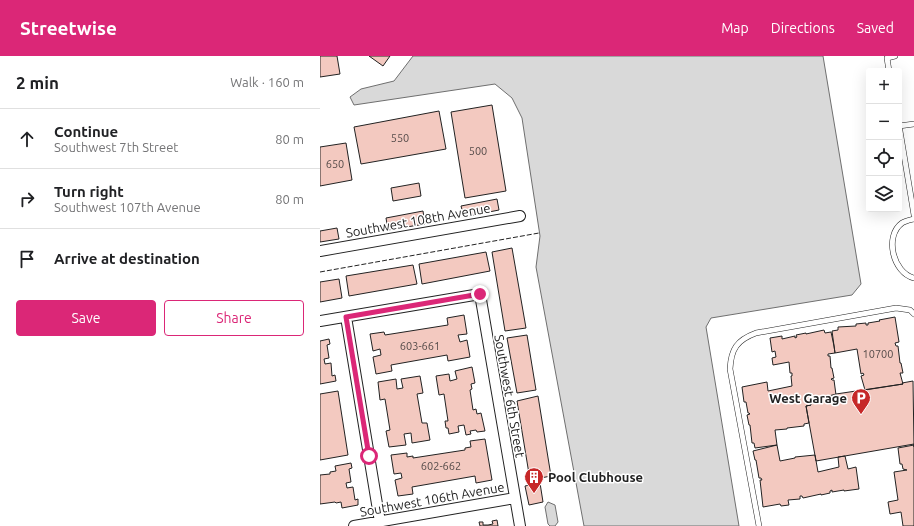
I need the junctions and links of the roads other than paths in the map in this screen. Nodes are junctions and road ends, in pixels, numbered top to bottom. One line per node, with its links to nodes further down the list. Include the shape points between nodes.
1 (895, 56): 2 (lane, via 887,58)
2 (889, 68)
3 (914, 124): 4 (lane)
4 (902, 126)
5 (901, 140): 6 (lane)
6 (914, 215)
7 (520, 216): 9 (street, Southwest 108th Avenue)
8 (914, 219): 10 (lane, via 899,226 893,244 898,266 902,272)
9 (320, 251)
10 (914, 278)
11 (914, 314): 18 (lane, via 910,310 896,308 756,333 739,341 731,357 730,369)
12 (346, 317): 13 (street); 14 (street, Southwest 6th Street, via 480,294); 15 (street)
13 (320, 321)
14 (514, 498): 15 (street, Southwest 106th Avenue); 17 (street, Southwest 6th Street)
15 (380, 522): 16 (street, Southwest 106th Avenue)
16 (354, 526)
17 (520, 526)
18 (759, 526)

